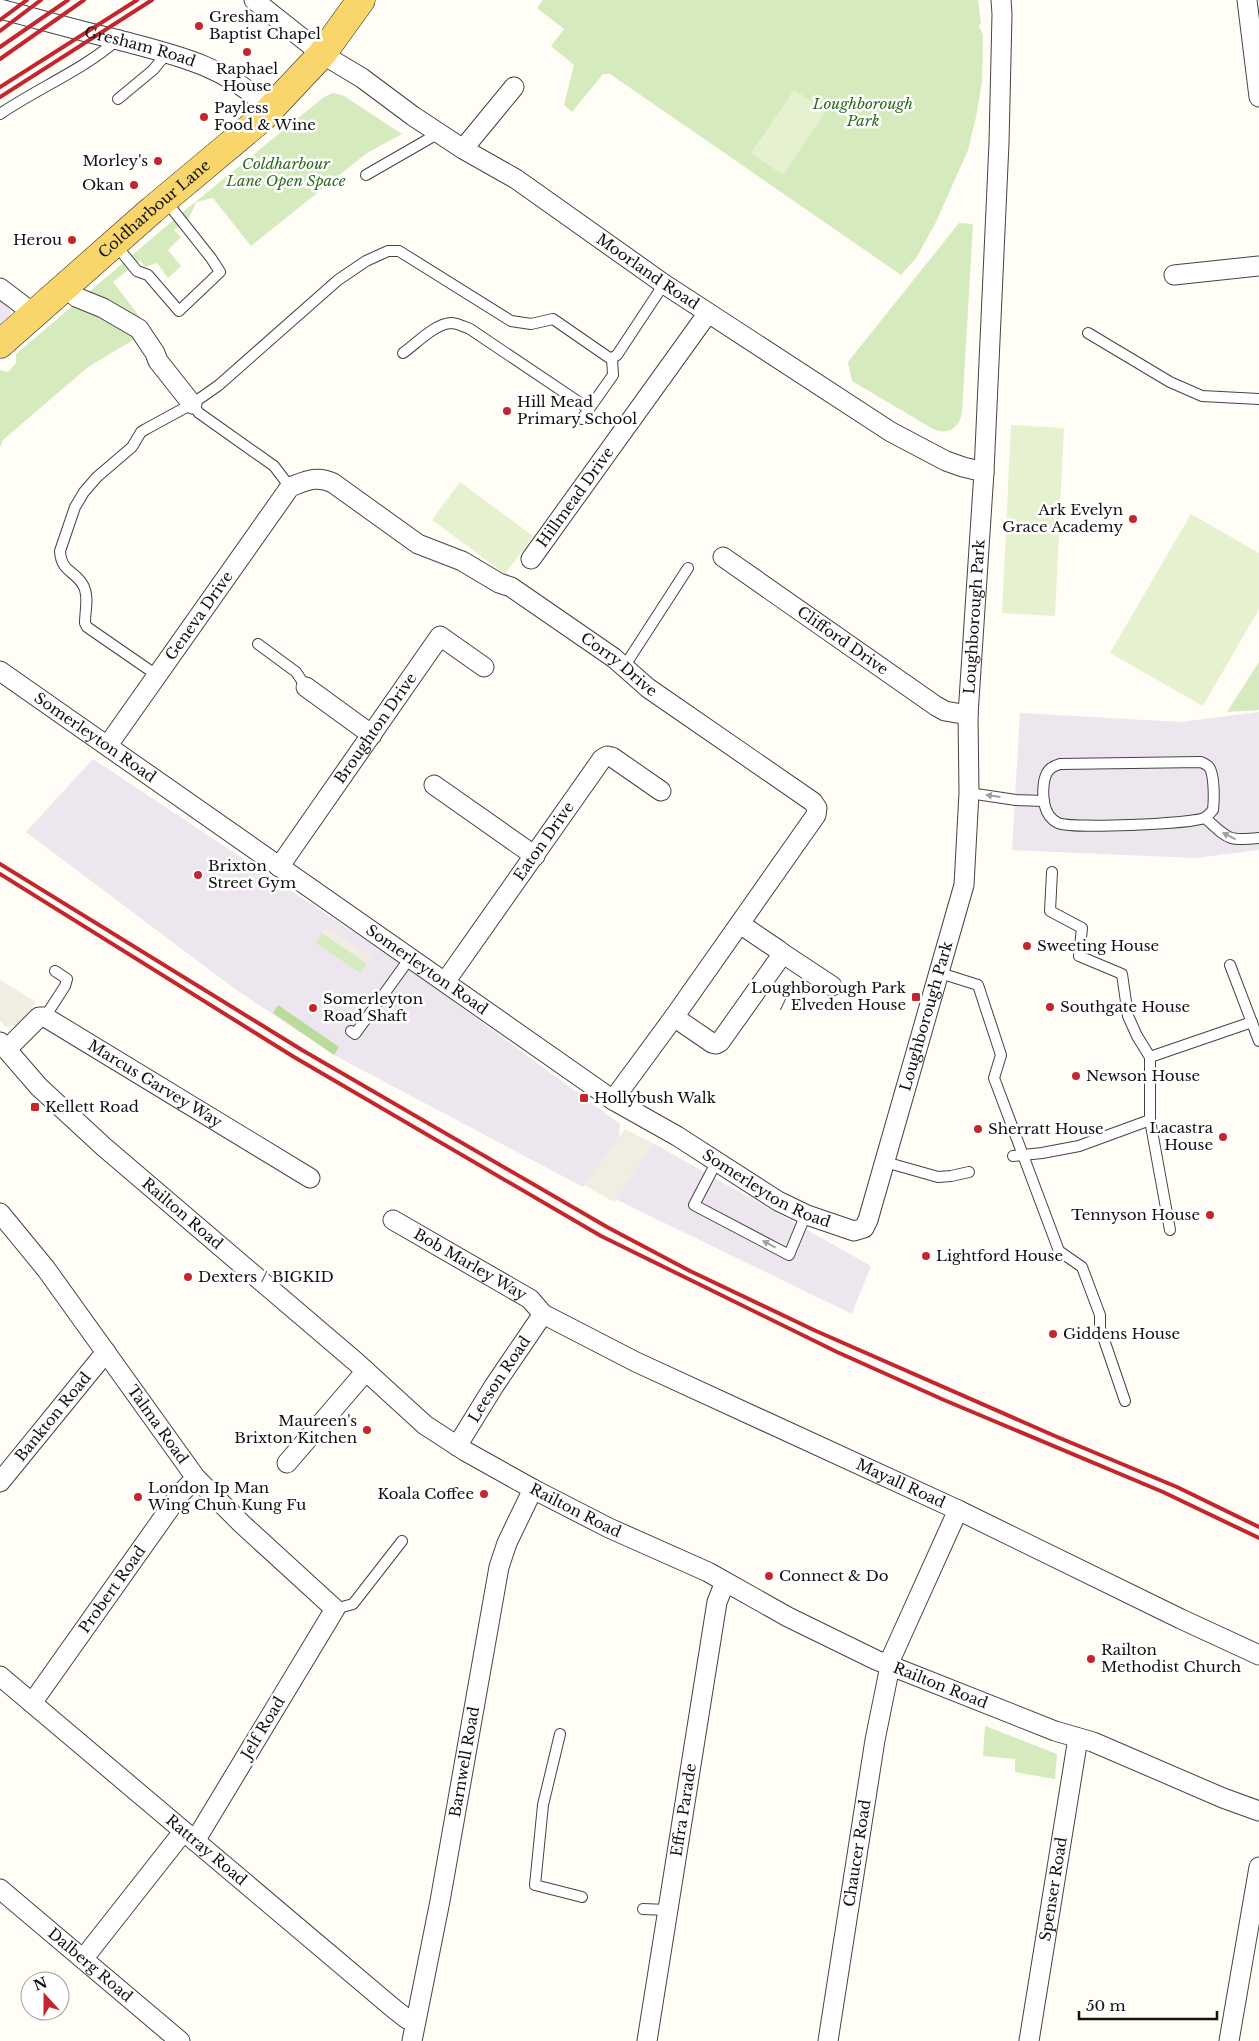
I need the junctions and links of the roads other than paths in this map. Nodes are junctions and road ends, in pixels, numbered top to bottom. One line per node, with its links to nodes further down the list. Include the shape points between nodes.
1 (254, 0): 8 (street, Moorland Road)
2 (361, 0): 8 (main road, Coldharbour Lane)
3 (1000, 0): 34 (street, Loughborough Park, via 999,143)
4 (1247, 0): 10 (street)
5 (0, 8): 6 (street, Gresham Road)
6 (117, 40): 7 (street, Gresham Road); 13 (lane, via 104,52)
7 (168, 52): 11 (lane); 12 (street, Gresham Road, via 219,72 252,92)
8 (322, 54): 12 (main road, Coldharbour Lane); 14 (street, Moorland Road, via 362,78)
9 (514, 87): 15 (street)
10 (1259, 97)
11 (118, 99)
12 (270, 109): 17 (main road, Coldharbour Lane)
13 (0, 114)
14 (439, 134): 15 (street, Moorland Road); 16 (lane)
15 (463, 149): 21 (street, Moorland Road, via 516,179)
16 (366, 175)
17 (165, 199): 18 (main road, Coldharbour Lane); 18 (lane, via 220,272 179,311)
18 (114, 243): 24 (main road, Coldharbour Lane)
19 (1259, 266): 20 (street)
20 (1174, 275)
21 (664, 284): 25 (street, Moorland Road); 29 (lane)
22 (0, 288): 24 (street)
23 (76, 297): 31 (street, via 139,329 158,362)
24 (33, 313): 27 (main road, Coldharbour Lane)
25 (708, 313): 34 (street, Moorland Road, via 920,448 963,467); 37 (street, Hillmead Drive)
26 (1088, 333): 30 (lane, via 1170,382 1202,396)
27 (0, 344)
28 (403, 353): 32 (lane, via 435,329 453,322 470,329)
29 (612, 358): 31 (lane, via 553,319 532,324 511,321 399,251 388,251 338,280 219,385); 32 (lane, via 613,375)
30 (1259, 398)
31 (192, 404): 35 (lane, via 199,413 274,466); 43 (lane, via 141,432 132,447 90,484 79,499 60,551 63,565 85,589 87,627)
32 (589, 409): 33 (lane)
33 (582, 419)
34 (984, 472): 45 (street, Loughborough Park)
35 (290, 487): 41 (street, Corry Drive, via 316,478 334,483 418,544 462,561 512,588); 43 (street, Geneva Drive)
36 (723, 557): 45 (street, Clifford Drive, via 936,706)
37 (531, 559)
38 (688, 568): 41 (lane)
39 (258, 644): 44 (lane, via 296,672)
40 (484, 667): 46 (street, Broughton Drive, via 440,636)
41 (624, 667): 57 (street, Corry Drive, via 648,688 813,802 817,808 816,815)
42 (0, 671): 47 (street, Somerleyton Road)
43 (158, 676): 47 (street, Geneva Drive)
44 (306, 687): 46 (street)
45 (968, 715): 50 (street, Loughborough Park)
46 (372, 735): 55 (street, Broughton Drive)
47 (108, 745): 55 (street, Somerleyton Road)
48 (434, 785): 54 (street)
49 (661, 791): 54 (street, Eaton Drive, via 607,756)
50 (969, 793): 51 (lane, one-way to 50); 62 (street, Loughborough Park, via 964,886)
51 (1044, 801): 52 (lane, via 1049,816 1059,824 1129,824); 52 (lane, via 1046,773 1051,766 1201,762 1212,771 1213,780 1213,810)
52 (1205, 818): 53 (lane, one-way to 52, via 1235,840)
53 (1259, 838)
54 (535, 856): 63 (street, Eaton Drive)
55 (279, 867): 59 (street, Somerleyton Road)
56 (1052, 872): 71 (lane, via 1050,911 1082,928 1079,956 1122,974 1128,1016)
57 (740, 924): 58 (street); 66 (street, Corry Drive)
58 (782, 953): 64 (street); 66 (street, via 720,1042 712,1043)
59 (410, 958): 63 (street, Somerleyton Road); 68 (lane, via 355,1034)
60 (1230, 964): 67 (lane)
61 (54, 971): 65 (lane, via 67,979)
62 (940, 973): 74 (lane, via 978,984 1001,1054 994,1078); 76 (street, Loughborough Park)
63 (445, 982): 72 (street, Somerleyton Road)
64 (832, 986)
65 (45, 1017): 70 (street, via 39,1016); 78 (street, Marcus Garvey Way)
66 (674, 1017): 72 (street, Corry Drive)
67 (1252, 1022): 69 (lane); 71 (lane)
68 (351, 1031)
69 (1259, 1041)
70 (4, 1046): 87 (street, Railton Road, via 39,1087 97,1141)
71 (1150, 1057): 73 (lane)
72 (613, 1100): 75 (street, Somerleyton Road)
73 (1150, 1120): 74 (lane, via 1078,1146); 83 (lane)
74 (1018, 1155): 88 (lane, via 1059,1251 1082,1267)
75 (717, 1161): 80 (street, Somerleyton Road, via 778,1201); 80 (lane, one-way to 75, via 789,1255 694,1205)
76 (885, 1162): 77 (lane, via 938,1177); 82 (street, Loughborough Park)
77 (969, 1172)
78 (310, 1178)
79 (0, 1213): 84 (street, Talma Road)
80 (806, 1214): 82 (street, Somerleyton Road, via 854,1232 864,1228)
81 (393, 1220): 85 (street, Bob Marley Way, via 530,1299)
82 (868, 1220)
83 (1170, 1230)
84 (7, 1236): 86 (street, Talma Road, via 46,1269)
85 (542, 1314): 89 (street, Leeson Road); 94 (street, Mayall Road, via 636,1362)
86 (106, 1352): 91 (street, Talma Road); 92 (street, Bankton Road)
87 (366, 1371): 89 (street, Railton Road, via 425,1425); 90 (street)
88 (1125, 1401)
89 (457, 1446): 93 (street, Railton Road)
90 (287, 1463)
91 (196, 1478): 97 (street, Talma Road); 101 (street, Probert Road, via 180,1494)
92 (0, 1482)
93 (533, 1489): 96 (street, Railton Road); 112 (street, Barnwell Road, via 507,1543 500,1567 440,1902)
94 (958, 1510): 98 (street, Mayall Road); 99 (street, Chaucer Road)
95 (402, 1541): 97 (lane, via 353,1604)
96 (726, 1582): 99 (street, Railton Road, via 788,1617); 110 (street, Effra Parade, via 717,1602)
97 (333, 1612): 105 (street, Jelf Road)
98 (1259, 1655)
99 (889, 1665): 103 (street, Railton Road); 116 (street, Chaucer Road)
100 (0, 1676): 101 (street, Rattray Road)
101 (32, 1703): 105 (street, Rattray Road)
102 (560, 1734): 108 (lane, via 543,1805 535,1885)
103 (1078, 1738): 104 (street, Railton Road); 117 (street, Spenser Road)
104 (1259, 1811)
105 (189, 1836): 111 (street, Jelf Road); 112 (street, Rattray Road, via 393,2008 407,2019)
106 (1259, 1867): 118 (street)
107 (0, 1889): 111 (street, Dalberg Road)
108 (582, 1897)
109 (643, 1909): 110 (lane)
110 (668, 1910): 115 (street, Effra Parade)
111 (83, 1959): 113 (street, Dalberg Road)
112 (415, 2020): 114 (street, Barnwell Road)
113 (180, 2041)
114 (412, 2041)
115 (646, 2041)
116 (828, 2041)
117 (1029, 2041)
118 (1229, 2041)

